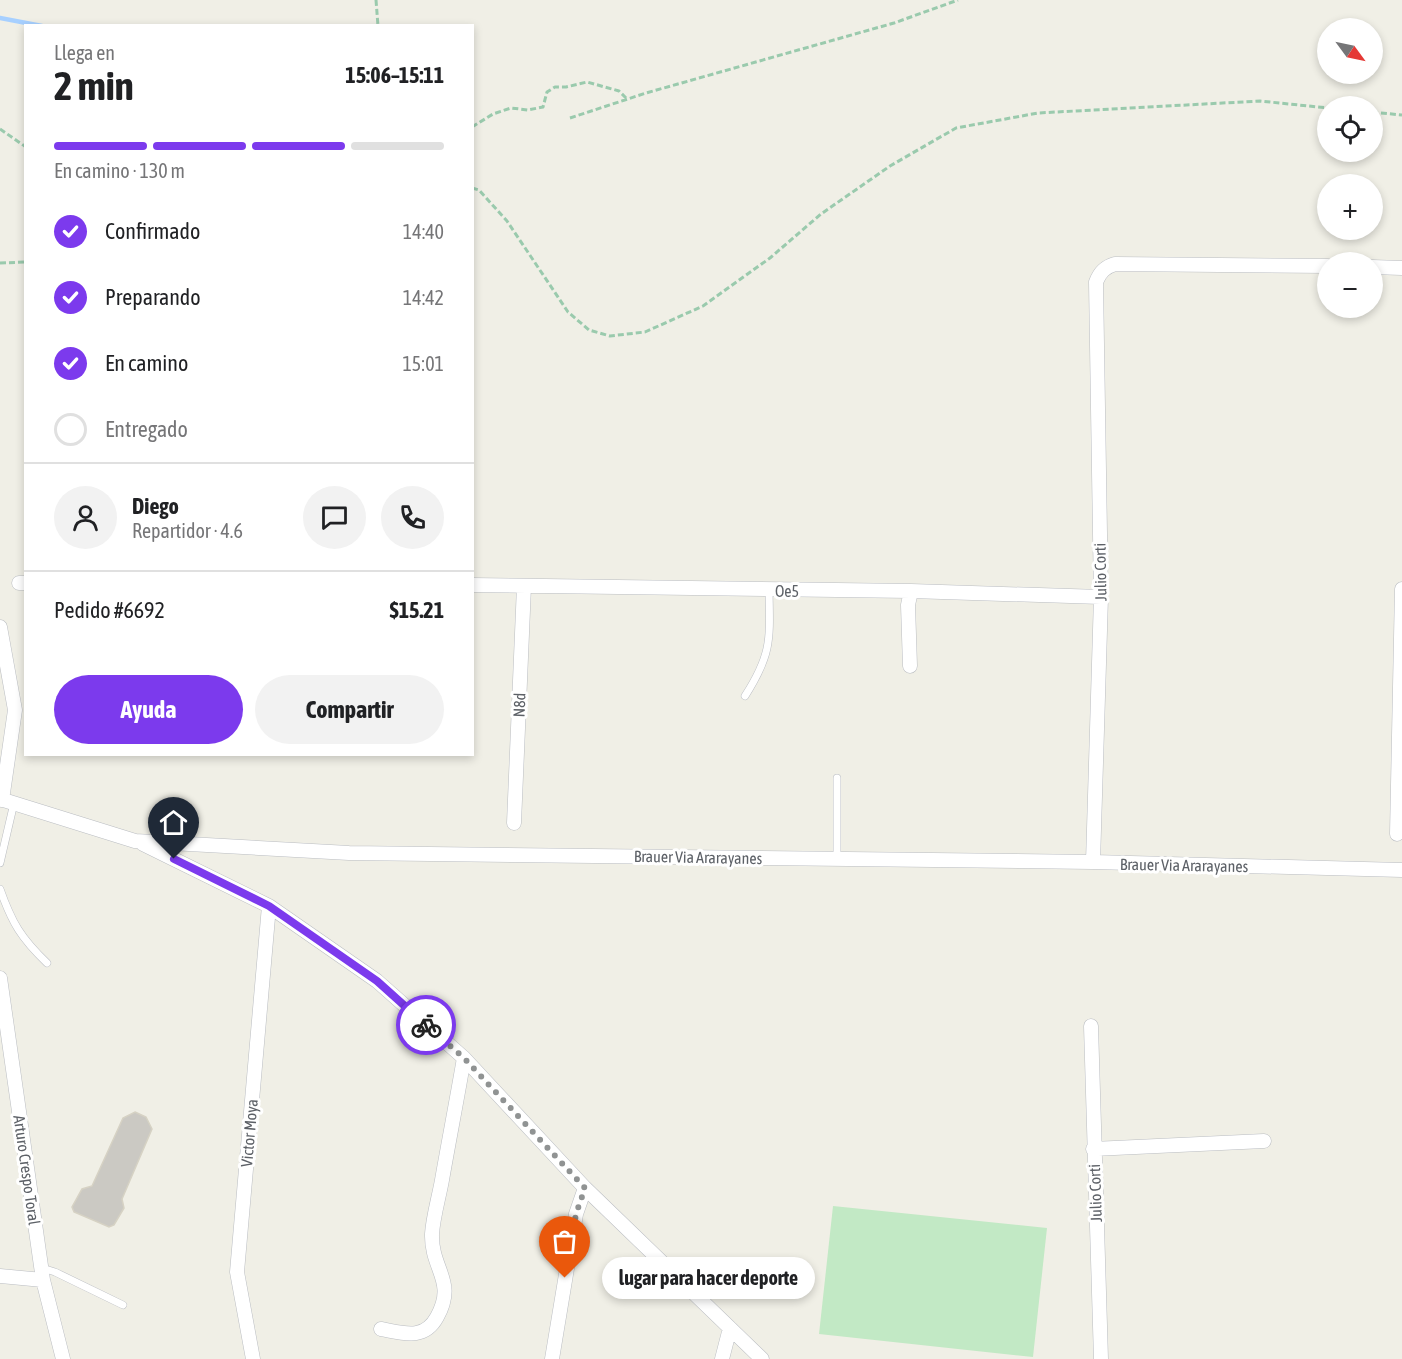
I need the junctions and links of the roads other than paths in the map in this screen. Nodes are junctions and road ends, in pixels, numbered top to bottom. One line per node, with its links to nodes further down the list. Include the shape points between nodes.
1 (1317, 266): 9 (street, Julio Corti, via 1115,264 1102,271 1096,282)
2 (1383, 267): 3 (street)
3 (1402, 268)
4 (474, 585): 5 (street, Oe5)
5 (524, 586): 7 (street, Oe5); 15 (street, N8d)
6 (1402, 589): 16 (street)
7 (769, 591): 8 (street, Oe5); 12 (lane, via 770,640 762,671)
8 (911, 591): 9 (street, Oe5); 11 (street)
9 (1101, 597): 19 (street, Julio Corti)
10 (0, 627): 14 (street, via 15,710)
11 (910, 666)
12 (745, 696)
13 (837, 778): 18 (lane)
14 (5, 801): 17 (street, Brauer Via Ararayanes); 20 (lane)
15 (514, 823)
16 (1397, 834)
17 (135, 841): 18 (street, Brauer Via Ararayanes, via 349,853); 23 (street)
18 (837, 859): 19 (street, Brauer Via Ararayanes)
19 (1093, 862): 21 (street, Brauer Via Ararayanes)
20 (0, 863)
21 (1402, 870)
22 (0, 889): 24 (lane, via 25,941)
23 (269, 906): 27 (street, via 377,981); 37 (street, Victor Moya, via 237,1272)
24 (47, 963)
25 (0, 978): 31 (street, Arturo Crespo Toral)
26 (1091, 1026): 29 (street, Julio Corti)
27 (464, 1058): 30 (street); 35 (street, via 432,1235 446,1296 437,1319 427,1330 415,1336)
28 (1264, 1141): 29 (street)
29 (1093, 1149): 43 (street, Julio Corti)
30 (585, 1188): 34 (street); 36 (street, via 576,1214)
31 (42, 1274): 32 (street); 33 (lane, via 56,1272); 38 (street, Arturo Crespo Toral)
32 (0, 1276)
33 (123, 1305)
34 (730, 1328): 41 (street); 42 (street)
35 (381, 1329)
36 (555, 1342): 39 (street); 40 (street)
37 (255, 1358)
38 (63, 1359)
39 (542, 1359)
40 (552, 1359)
41 (723, 1359)
42 (762, 1359)
43 (1101, 1359)

